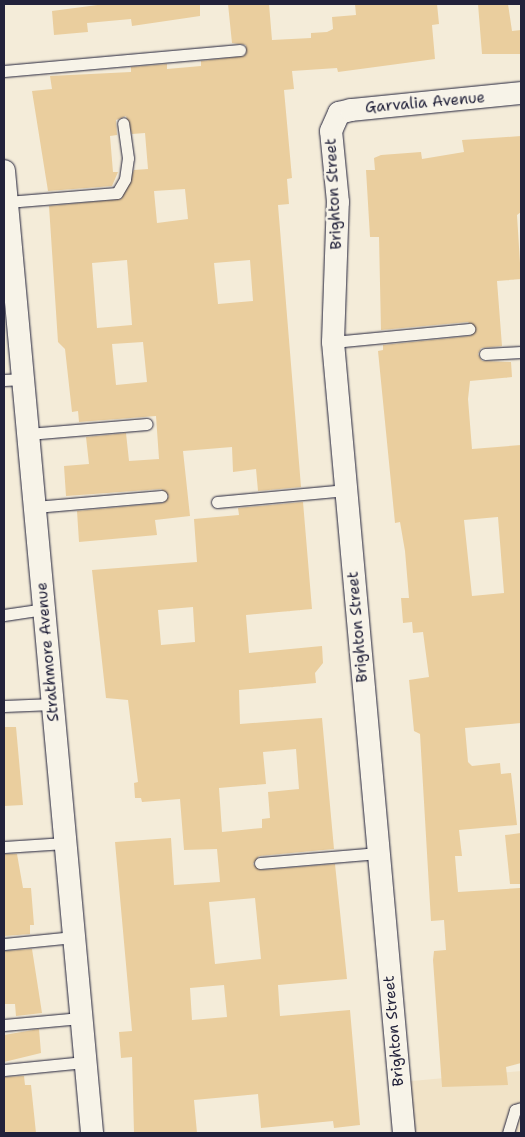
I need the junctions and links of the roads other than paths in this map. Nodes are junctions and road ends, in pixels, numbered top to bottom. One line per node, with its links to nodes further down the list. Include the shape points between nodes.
1 (240, 50): 2 (lane)
2 (4, 71)
3 (521, 93): 4 (street, Garvalia Avenue, via 351,110)
4 (333, 121): 9 (street, Brighton Street, via 338,202)
5 (124, 123): 6 (lane, via 128,158 125,179 117,192)
6 (5, 186): 7 (street, Strathmore Avenue)
7 (10, 321): 12 (street, Strathmore Avenue)
8 (470, 329): 9 (lane)
9 (333, 342): 15 (street, Brighton Street)
10 (521, 352): 11 (lane)
11 (484, 354)
12 (13, 380): 14 (street, Strathmore Avenue)
13 (147, 424): 14 (lane)
14 (28, 434): 18 (street, Strathmore Avenue)
15 (346, 490): 17 (lane); 25 (street, Brighton Street)
16 (162, 496): 18 (lane)
17 (217, 502)
18 (35, 507): 19 (street, Strathmore Avenue)
19 (44, 609): 20 (lane); 21 (street, Strathmore Avenue)
20 (4, 615)
21 (53, 704): 22 (lane); 23 (street, Strathmore Avenue)
22 (4, 706)
23 (65, 843): 24 (lane); 27 (street, Strathmore Avenue)
24 (4, 848)
25 (379, 853): 26 (lane); 35 (street, Brighton Street)
26 (260, 863)
27 (74, 937): 28 (lane); 29 (street, Strathmore Avenue)
28 (4, 944)
29 (81, 1018): 30 (lane); 31 (street, Strathmore Avenue)
30 (4, 1025)
31 (86, 1062): 32 (lane); 34 (street, Strathmore Avenue)
32 (4, 1070)
33 (521, 1108): 36 (lane, via 515,1110)
34 (92, 1133)
35 (404, 1133)
36 (508, 1133)

